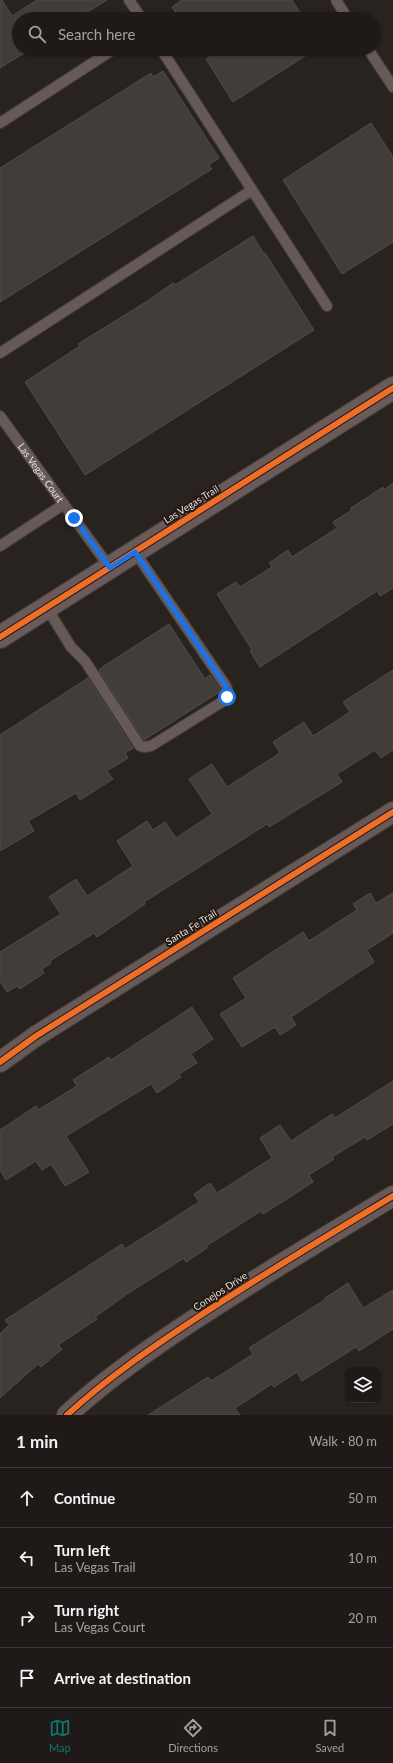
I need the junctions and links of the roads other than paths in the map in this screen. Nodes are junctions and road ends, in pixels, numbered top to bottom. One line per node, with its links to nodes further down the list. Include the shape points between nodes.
1 (129, 0): 3 (lane)
2 (336, 0): 4 (lane)
3 (137, 12)
4 (344, 12)
5 (103, 56): 9 (lane)
6 (166, 56): 10 (lane)
7 (373, 56): 8 (lane)
8 (393, 87)
9 (0, 122)
10 (252, 190): 11 (lane); 12 (lane)
11 (327, 306)
12 (0, 353)
13 (393, 388): 17 (main road, Las Vegas Trail)
14 (0, 416): 15 (lane, Las Vegas Court)
15 (64, 504): 16 (lane); 18 (lane, Las Vegas Court)
16 (0, 546)
17 (135, 552): 18 (main road, Las Vegas Trail); 19 (lane, via 226,686 227,697 218,704 155,743 144,748 140,746)
18 (110, 568): 19 (main road, Las Vegas Trail)
19 (47, 608): 20 (main road, Las Vegas Trail)
20 (0, 638)
21 (393, 812): 22 (street, Santa Fe Trail, via 36,1036)
22 (0, 1062)
23 (393, 1196): 24 (street, Conejos Drive, via 250,1283 152,1347)
24 (67, 1415)

